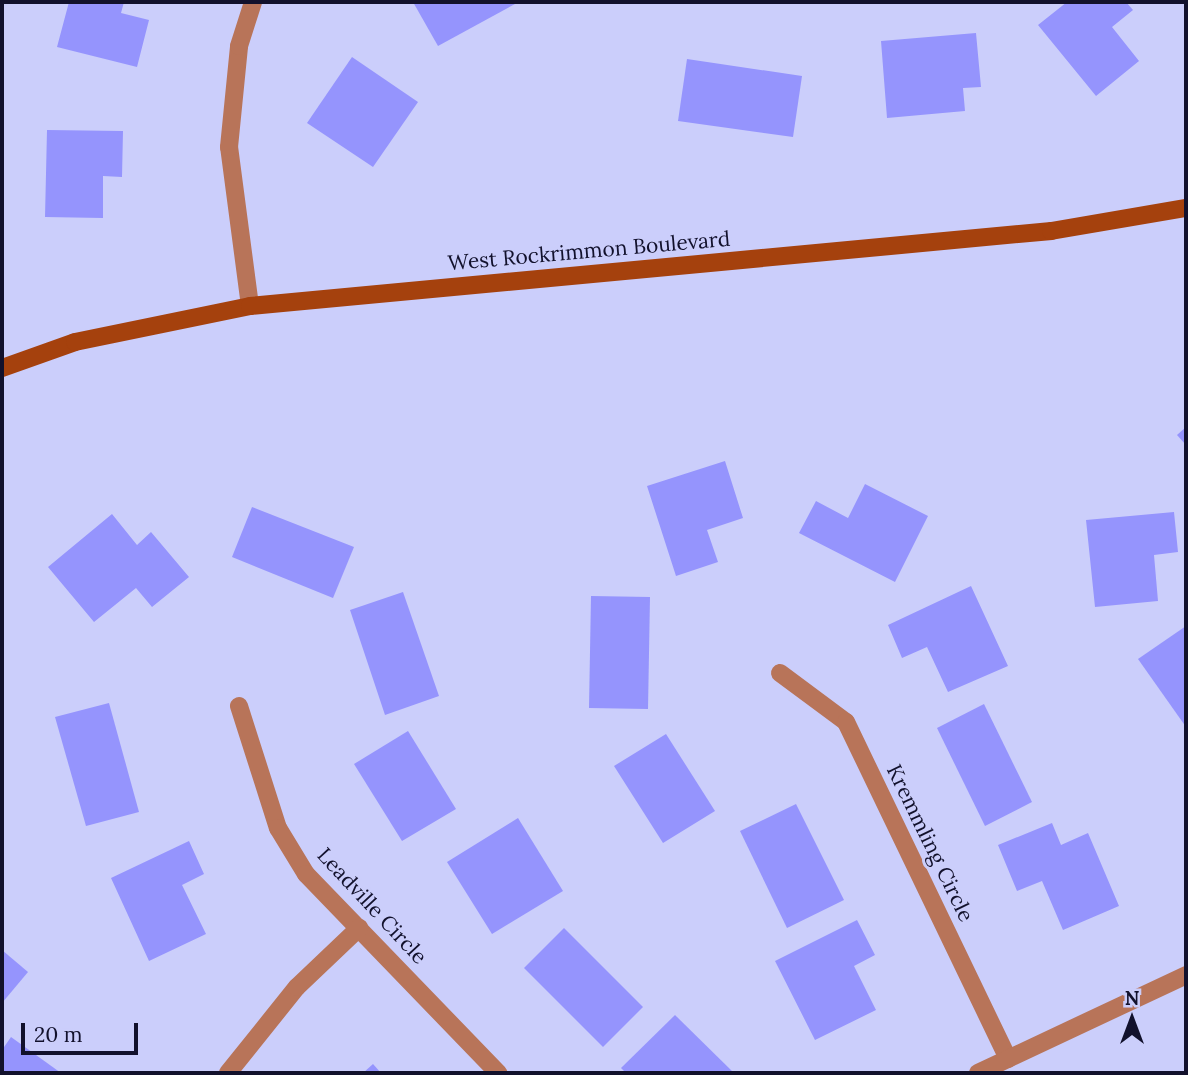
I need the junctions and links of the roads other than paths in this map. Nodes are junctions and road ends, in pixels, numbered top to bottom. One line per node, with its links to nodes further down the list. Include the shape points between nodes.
1 (253, 2): 3 (street, via 239,46 229,147)
2 (1186, 208): 3 (main road, West Rockrimmon Boulevard, via 1051,231)
3 (250, 306): 4 (main road, West Rockrimmon Boulevard, via 75,342)
4 (2, 369)
5 (780, 673): 9 (street, Kremmling Circle, via 846,722)
6 (239, 706): 7 (street, Leadville Circle, via 278,828 306,874)
7 (359, 929): 10 (street, via 297,987); 11 (street, Leadville Circle)
8 (1186, 975): 9 (street)
9 (1008, 1059): 12 (street)
10 (228, 1073)
11 (498, 1073)
12 (978, 1073)

